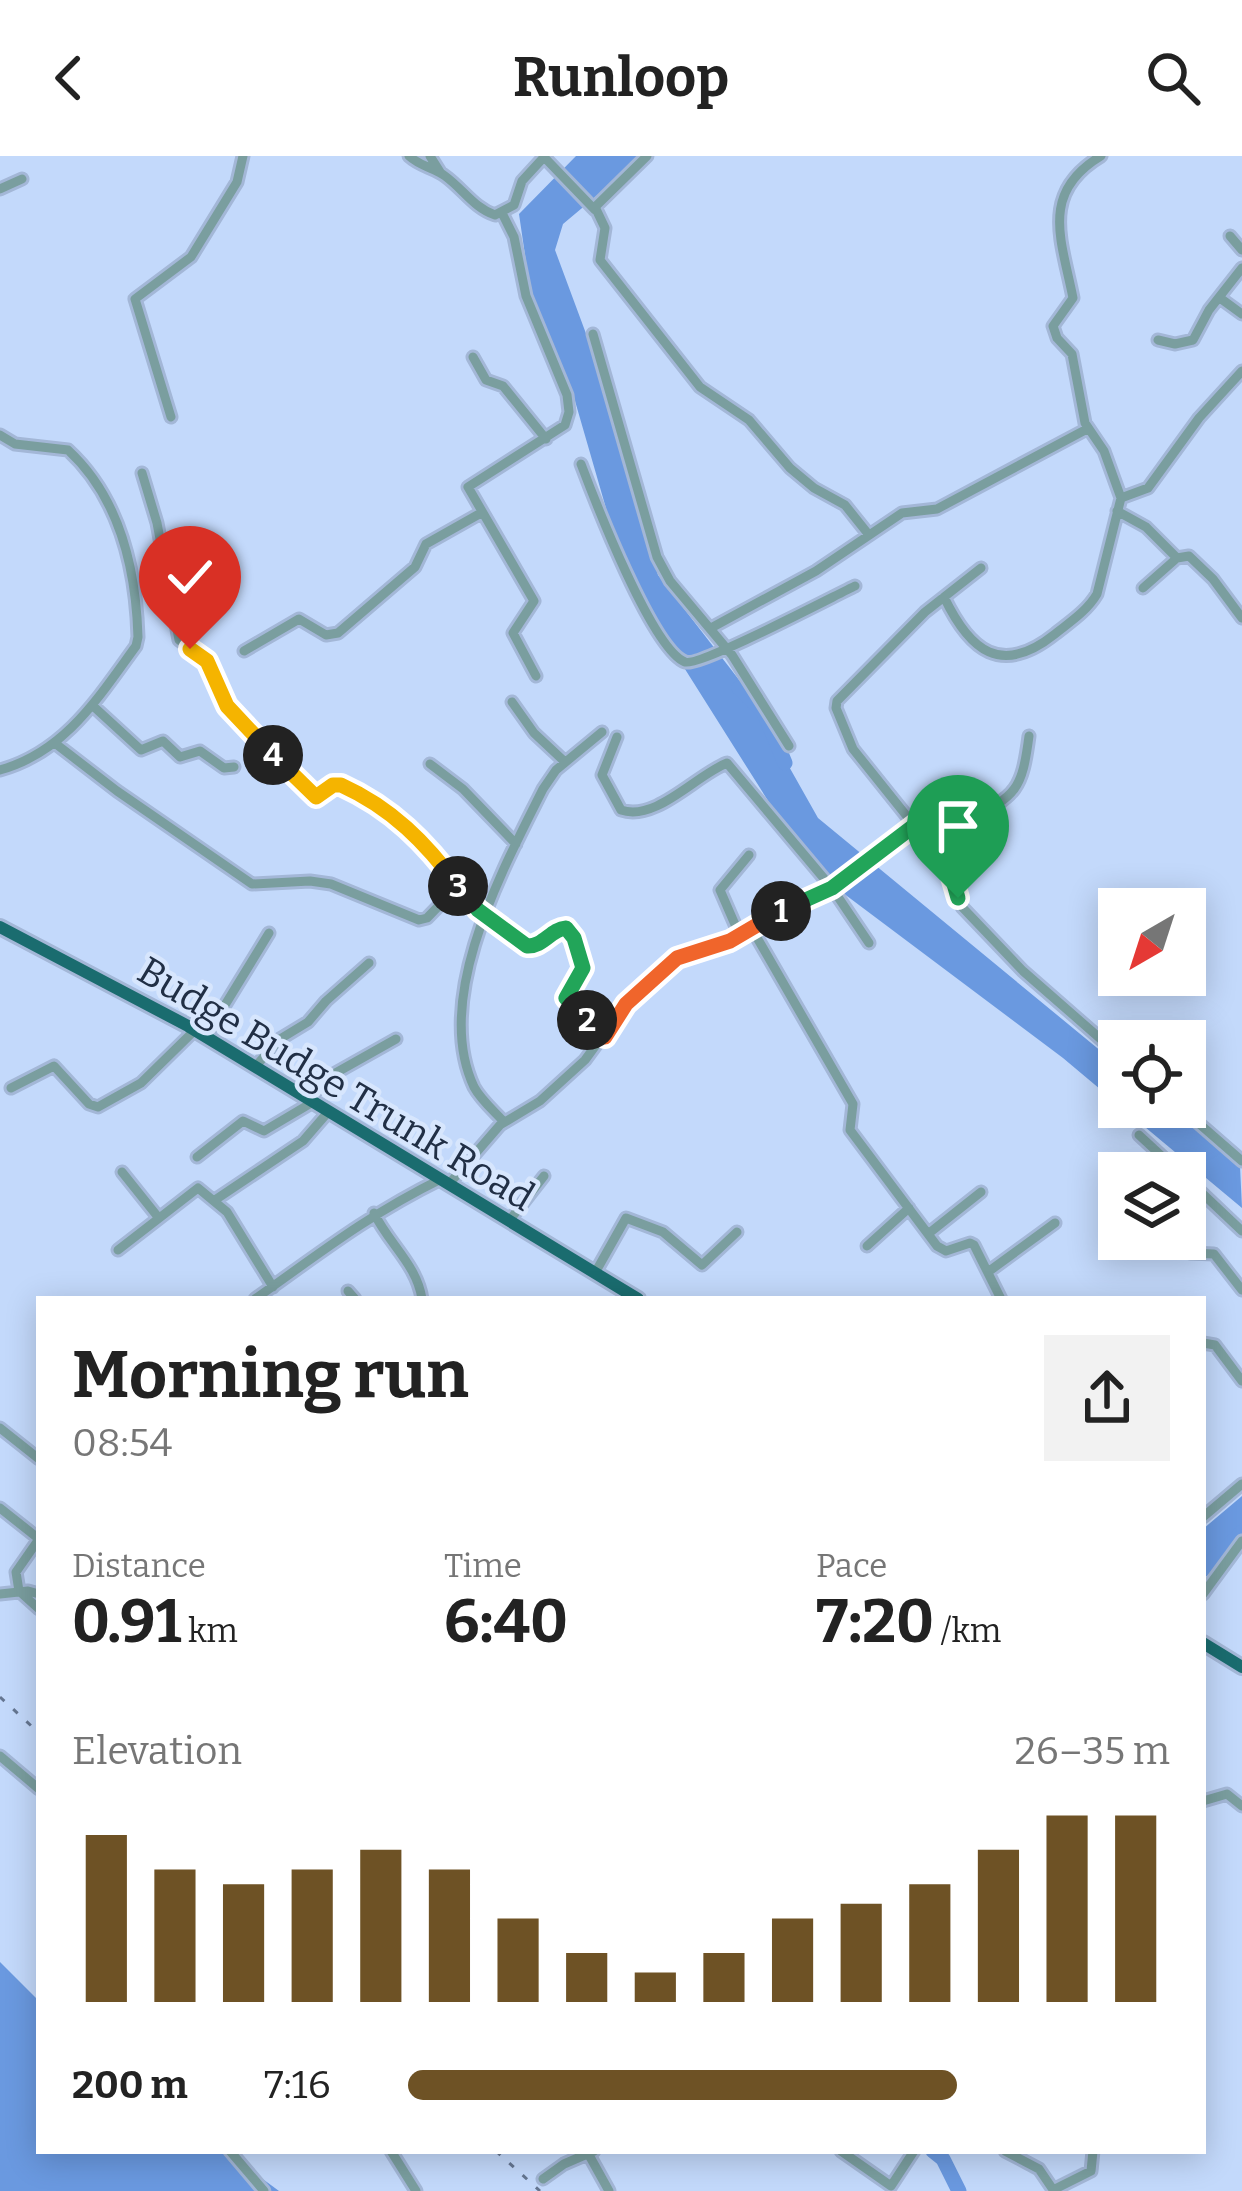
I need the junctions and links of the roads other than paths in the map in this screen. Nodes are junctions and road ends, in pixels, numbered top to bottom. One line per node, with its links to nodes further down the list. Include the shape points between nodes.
1 (243, 156): 21 (street, via 237,182 191,257 135,299)
2 (409, 156): 7 (street)
3 (430, 156): 7 (street)
4 (647, 156): 10 (street)
5 (1101, 156): 22 (street, via 1060,200 1073,298 1053,326 1072,355)
6 (545, 157): 10 (street); 11 (street)
7 (440, 172): 11 (street, via 483,210)
8 (22, 179): 9 (street)
9 (0, 189)
10 (595, 210): 30 (street, via 605,228 600,260 700,387 749,420)
11 (502, 213): 24 (street, via 569,404 565,425)
12 (1230, 236): 13 (street)
13 (1242, 250)
14 (1242, 268): 15 (street)
15 (1220, 298): 16 (street); 18 (street, via 1193,340)
16 (1242, 314)
17 (593, 334): 37 (street, via 658,557)
18 (1158, 340)
19 (473, 357): 24 (street)
20 (1242, 371): 27 (street, via 1148,488)
21 (171, 417)
22 (1087, 428): 27 (street); 30 (street, via 937,509 908,511)
23 (0, 435): 42 (street, via 68,450 123,535 138,637)
24 (546, 439): 29 (street, via 470,484)
25 (580, 464): 38 (street, via 638,597 678,657 692,663)
26 (142, 473): 55 (street, via 179,640 207,661 227,706 311,794 336,784 362,794 421,839)
27 (1121, 498): 28 (street)
28 (1118, 511): 31 (street); 35 (street, via 1093,602 1027,654 978,647)
29 (481, 513): 39 (street, via 426,544 415,567 338,633 303,618); 40 (street, via 534,601 513,633)
30 (869, 535): 37 (street)
31 (1177, 558): 34 (street); 36 (street, via 1195,560)
32 (981, 568): 35 (street)
33 (855, 586): 38 (street)
34 (1143, 588)
35 (944, 597): 52 (street, via 836,705 853,749)
36 (1242, 618)
37 (711, 628): 38 (street)
38 (726, 650): 47 (street)
39 (244, 651)
40 (536, 676)
41 (512, 702): 48 (street)
42 (92, 705): 46 (street); 50 (street, via 138,749 163,741 180,758 200,751)
43 (602, 732): 48 (street)
44 (1029, 736): 52 (street, via 1023,777 1007,799 969,819 945,805)
45 (617, 737): 56 (street, via 602,776 621,810 668,799 727,763)
46 (56, 744): 51 (street); 55 (street, via 252,884 331,884 419,920)
47 (789, 746)
48 (566, 762): 53 (street)
49 (430, 764): 53 (street)
50 (234, 767)
51 (0, 770)
52 (914, 823): 56 (street); 65 (street, via 950,870 962,908)
53 (516, 844): 57 (street)
54 (749, 855): 61 (street, via 720,890)
55 (458, 886): 57 (street)
56 (834, 887): 59 (street); 62 (street)
57 (484, 915): 66 (street, via 532,947 566,928 583,968 566,998); 72 (street, via 461,1006 462,1036 477,1092)
58 (0, 927): 64 (main road, Budge Budge Trunk Road)
59 (752, 929): 61 (street); 84 (street, via 854,1104 850,1130)
60 (269, 933): 64 (street)
61 (740, 936): 66 (street, via 677,958 626,1004)
62 (869, 943)
63 (369, 963): 68 (street)
64 (200, 1033): 68 (main road, Budge Budge Trunk Road); 69 (street, via 98,1107 54,1066)
65 (1098, 1036)
66 (605, 1037): 72 (street, via 540,1101)
67 (396, 1039): 70 (street, via 332,1075)
68 (255, 1066): 70 (main road, Budge Budge Trunk Road)
69 (10, 1088)
70 (310, 1100): 71 (main road, Budge Budge Trunk Road); 76 (street, via 264,1131 243,1121)
71 (329, 1111): 80 (main road, Budge Budge Trunk Road); 83 (street, via 303,1141)
72 (504, 1122): 80 (street)
73 (1204, 1128): 77 (street)
74 (1139, 1135): 75 (street)
75 (1158, 1152)
76 (197, 1156)
77 (1242, 1161)
78 (122, 1172): 86 (street)
79 (544, 1176): 87 (street)
80 (445, 1182): 85 (street); 87 (main road, Budge Budge Trunk Road)
81 (981, 1192): 91 (street)
82 (1206, 1197): 90 (street)
83 (215, 1200): 86 (street, via 194,1188); 98 (street, via 240,1231)
84 (909, 1208): 91 (street); 92 (street)
85 (374, 1214): 98 (street); 99 (street, via 416,1272)
86 (158, 1217): 93 (street)
87 (509, 1221): 96 (main road, Budge Budge Trunk Road)
88 (1055, 1223): 95 (street)
89 (737, 1232): 96 (street, via 702,1265 663,1232 626,1218)
90 (1242, 1232)
91 (928, 1234): 95 (street, via 946,1251 970,1243)
92 (866, 1246)
93 (118, 1250)
94 (1206, 1254): 97 (street)
95 (988, 1272): 101 (street)
96 (595, 1273): 100 (main road, Budge Budge Trunk Road)
97 (1242, 1289)
98 (264, 1294)
99 (421, 1296)
100 (633, 1296)
101 (999, 1296)
102 (1206, 1344): 103 (street)
103 (1242, 1381)
104 (0, 1428): 105 (street)
105 (36, 1457)
106 (1242, 1484): 108 (street)
107 (0, 1508): 109 (street)
108 (1206, 1509)
109 (36, 1537)
110 (1242, 1541): 112 (street)
111 (36, 1543): 113 (street, via 18,1565)
112 (1206, 1590)
113 (20, 1591): 114 (street); 115 (street); 116 (street)
114 (0, 1594)
115 (36, 1594)
116 (36, 1606)
117 (1206, 1645): 118 (main road)
118 (1242, 1666)
119 (0, 1756): 120 (street)
120 (36, 1787)
121 (1206, 1800): 122 (street, via 1227,1794)
122 (1242, 1805)
123 (233, 2154): 134 (street)
124 (397, 2154): 135 (street)
125 (589, 2154): 131 (street)
126 (592, 2154): 136 (street)
127 (845, 2154): 132 (street)
128 (912, 2154): 132 (street)
129 (1011, 2154): 133 (street, via 1039,2169)
130 (1093, 2154): 133 (street, via 1091,2171)
131 (543, 2179)
132 (892, 2189)
133 (1053, 2190)
134 (264, 2191)
135 (416, 2191)
136 (609, 2191)

